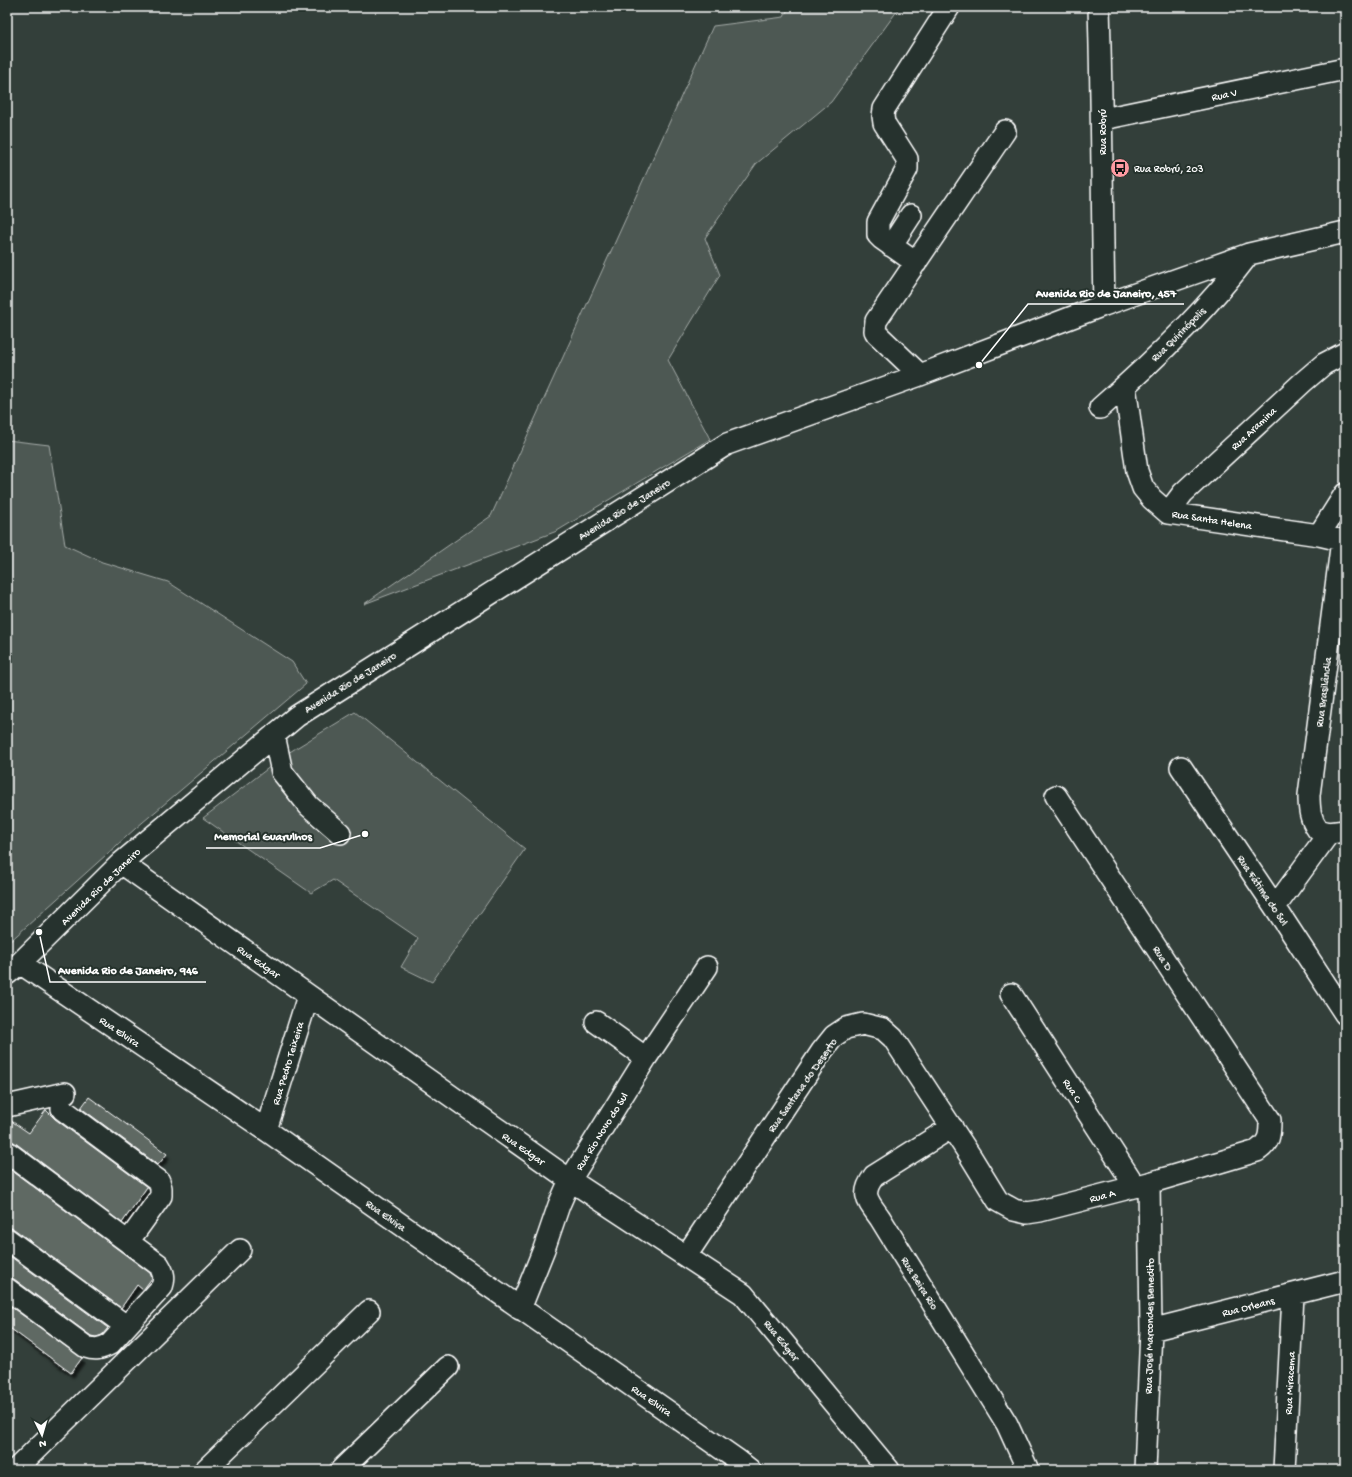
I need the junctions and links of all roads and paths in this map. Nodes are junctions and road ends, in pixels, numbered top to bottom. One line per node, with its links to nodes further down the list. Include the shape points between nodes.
1 (949, 7): 8 (street, via 884,108 884,123 904,153 908,164 878,222 878,235)
2 (1099, 7): 4 (street, Rua Robrú)
3 (1345, 69): 4 (street, Rua V)
4 (1103, 119): 11 (street, Rua Robrú)
5 (1004, 131): 10 (street)
6 (911, 215): 8 (street)
7 (1345, 232): 9 (street, Avenida Rio de Janeiro)
8 (891, 246): 10 (street)
9 (1249, 254): 11 (street, Avenida Rio de Janeiro); 14 (street, Rua Quirinópolis, via 1188,326)
10 (916, 263): 13 (street, via 875,326 877,334)
11 (1104, 306): 13 (street, Avenida Rio de Janeiro)
12 (1345, 353): 17 (street, Rua Aramina, via 1324,364 1303,382 1183,493)
13 (920, 375): 20 (street, Avenida Rio de Janeiro, via 727,444 297,716)
14 (1125, 386): 15 (street, Rua Quirinópolis); 17 (street, Rua Santa Helena, via 1137,471 1143,488)
15 (1100, 408)
16 (1345, 494): 18 (street)
17 (1168, 512): 18 (street, Rua Santa Helena)
18 (1319, 535): 19 (street, Rua Santa Helena)
19 (1344, 541): 23 (street, Rua Brasilândia, via 1309,796 1312,821 1318,830)
20 (274, 735): 24 (street, via 282,772 309,806); 25 (street, Avenida Rio de Janeiro)
21 (1180, 766): 26 (street, Rua Fátima do Sul)
22 (1056, 796): 35 (street, Rua D)
23 (1340, 830): 26 (street)
24 (340, 833)
25 (121, 863): 28 (street, Avenida Rio de Janeiro); 30 (street, Rua Edgar)
26 (1275, 907): 31 (street, Rua Fátima do Sul)
27 (707, 967): 33 (street, Rua Rio Novo do Sul)
28 (14, 969): 37 (street, Rua Elvira)
29 (1011, 994): 40 (street, Rua C)
30 (308, 996): 37 (street, Rua Pedro Teixeira); 39 (street, Rua Edgar)
31 (1345, 1014)
32 (596, 1022): 33 (street)
33 (646, 1058): 39 (street, Rua Rio Novo do Sul)
34 (7, 1106): 42 (street, via 64,1101 159,1182 160,1196)
35 (1270, 1120): 40 (street, Rua A, via 1268,1142 1257,1151)
36 (952, 1127): 40 (street, Rua A, via 998,1201 1014,1210 1027,1213 1040,1211); 44 (street, Rua Santana do Deserto, via 893,1038 883,1029 874,1026 862,1024 846,1028 834,1036 822,1051); 58 (street, Rua Beira Rio, via 874,1176 868,1184 866,1195 1007,1424)
37 (266, 1130): 48 (street, Rua Elvira)
38 (7, 1152): 42 (street)
39 (570, 1180): 44 (street, Rua Edgar); 48 (street, Rua Rio Novo do Sul)
40 (1142, 1185): 51 (street, Rua José Marcondes Benedito)
41 (7, 1239): 50 (street)
42 (128, 1242): 50 (street, via 159,1265 164,1279 162,1287)
43 (240, 1250): 53 (street)
44 (686, 1256): 57 (street, Rua Edgar, via 743,1294)
45 (1345, 1281): 47 (street, Rua Orleans)
46 (7, 1289): 50 (street, via 86,1347 103,1348)
47 (1293, 1295): 51 (street, Rua Orleans); 60 (street, Rua Miracema)
48 (520, 1309): 56 (street, Rua Elvira)
49 (369, 1311): 54 (street)
50 (126, 1326)
51 (1152, 1330): 59 (street, Rua José Marcondes Benedito)
52 (448, 1367): 55 (street)
53 (15, 1470)
54 (205, 1470)
55 (341, 1470)
56 (750, 1470)
57 (889, 1470)
58 (1028, 1470)
59 (1145, 1470)
60 (1284, 1470)

